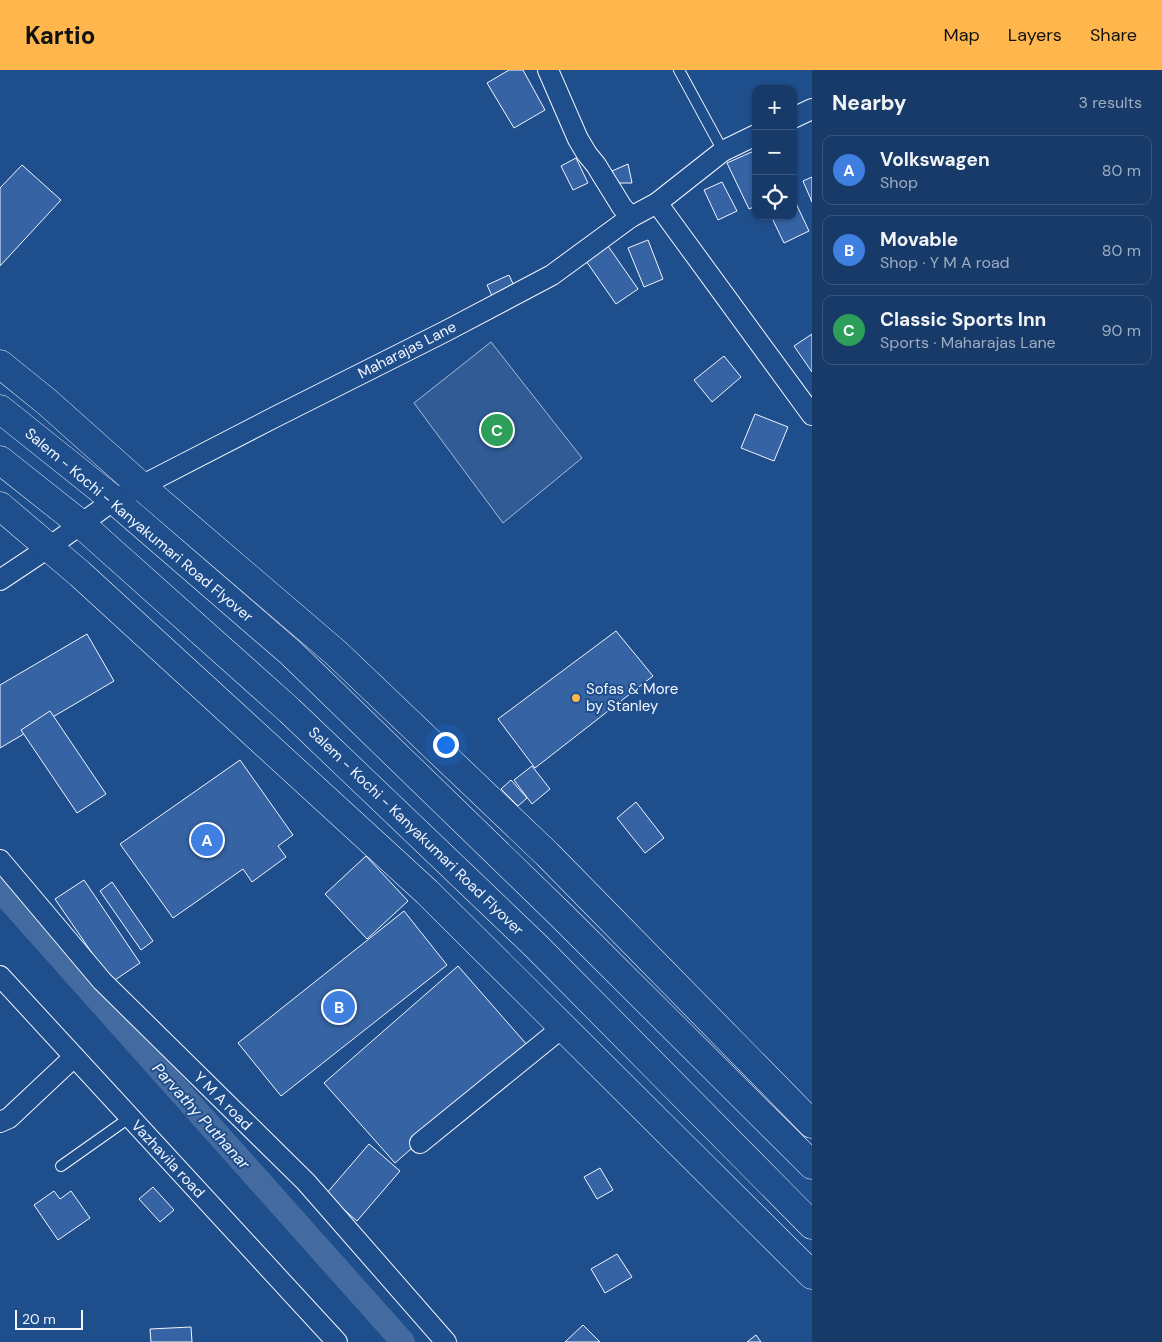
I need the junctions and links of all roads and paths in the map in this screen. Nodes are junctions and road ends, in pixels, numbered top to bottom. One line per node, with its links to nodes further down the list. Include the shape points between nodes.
1 (548, 70): 8 (street, via 578,139)
2 (679, 70): 6 (lane)
3 (812, 109): 4 (street)
4 (797, 116)
5 (752, 137): 6 (street, Maharajas Lane)
6 (723, 151): 7 (street, Maharajas Lane)
7 (657, 203): 8 (street, Maharajas Lane); 11 (street)
8 (631, 217): 13 (street, Maharajas Lane, via 552,275)
9 (0, 364): 13 (main road)
10 (0, 409): 14 (main road, Salem - Kochi - Kanyakumari Road Flyover)
11 (812, 415)
12 (0, 460): 16 (main road, Salem - Kochi - Kanyakumari Road Flyover)
13 (140, 486): 14 (street, Maharajas Lane); 25 (main road, via 336,654 453,764)
14 (114, 500): 16 (street, Maharajas Lane); 28 (main road, Salem - Kochi - Kanyakumari Road Flyover, via 291,653 569,923)
15 (0, 506): 17 (main road)
16 (82, 525): 17 (street, Maharajas Lane); 29 (main road, Salem - Kochi - Kanyakumari Road Flyover, via 289,710 529,939)
17 (48, 548): 18 (street, Maharajas Lane); 21 (main road, via 427,892)
18 (0, 580)
19 (0, 860): 32 (street, Y M A road, via 102,982 306,1182)
20 (0, 976): 22 (street, Vazhavila road)
21 (563, 1027): 26 (street); 30 (main road)
22 (74, 1057): 23 (street, Vazhavila road); 24 (street)
23 (129, 1118): 27 (lane); 31 (street, Vazhavila road)
24 (0, 1122)
25 (812, 1124)
26 (420, 1143)
27 (61, 1166)
28 (812, 1166)
29 (812, 1225)
30 (812, 1276)
31 (337, 1342)
32 (446, 1342)

